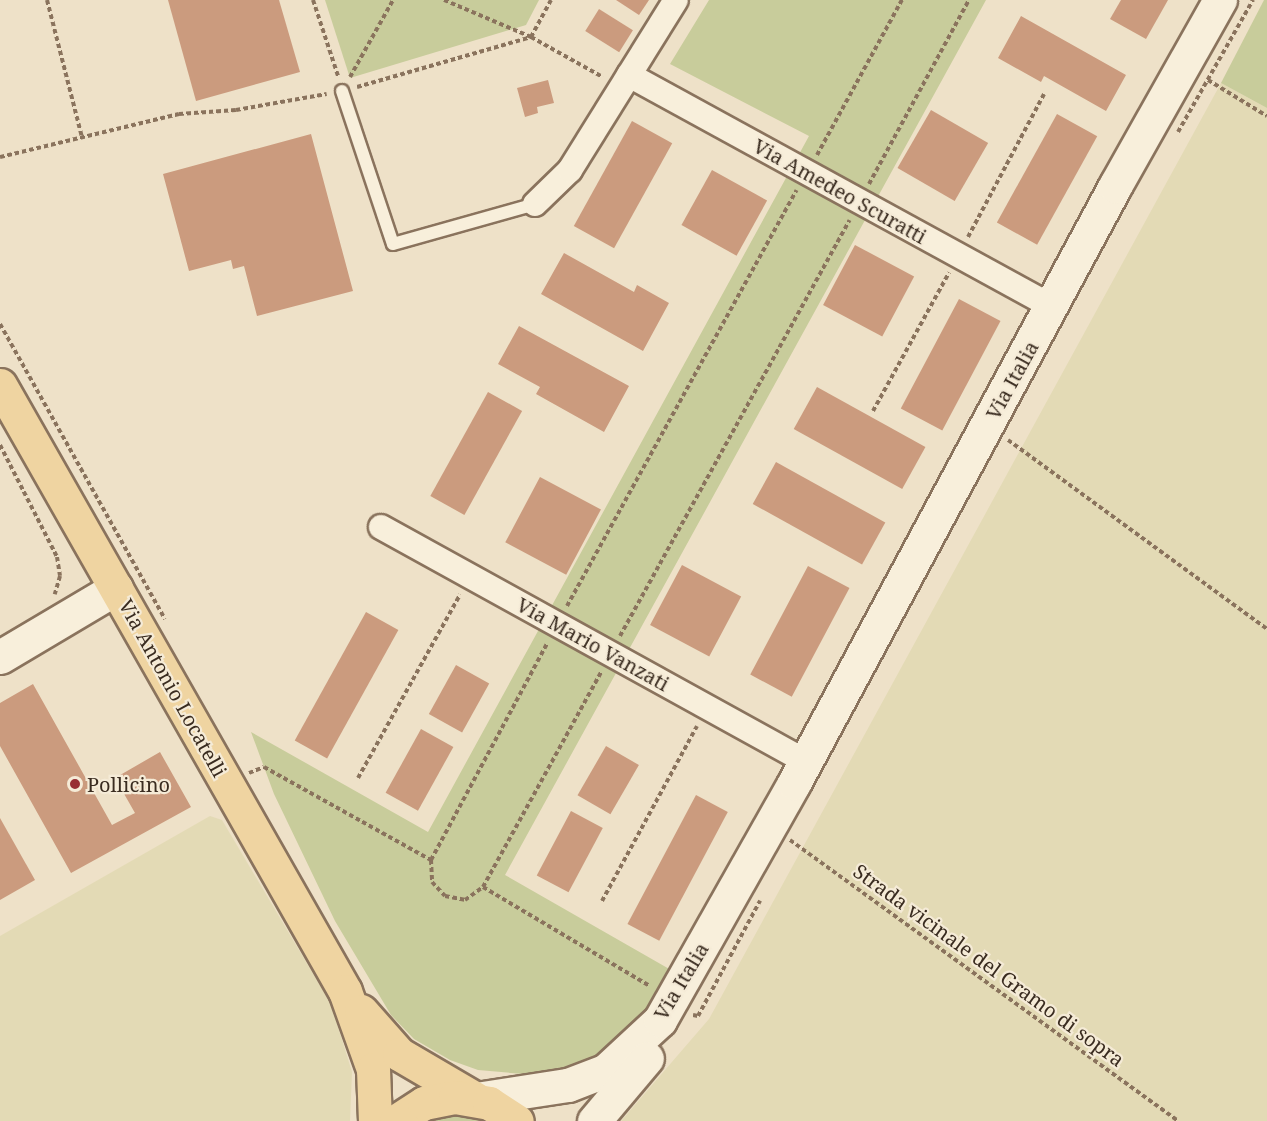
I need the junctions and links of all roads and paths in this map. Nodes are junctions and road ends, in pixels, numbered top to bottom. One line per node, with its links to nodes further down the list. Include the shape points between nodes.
1 (47, 0): 16 (path)
2 (314, 0): 14 (path)
3 (393, 0): 14 (path)
4 (444, 0): 11 (path)
5 (551, 0): 11 (path)
6 (676, 0): 13 (street)
7 (902, 0): 18 (path)
8 (969, 0): 19 (path)
9 (1220, 0): 22 (street, Via Italia)
10 (1240, 0): 12 (street, Via Italia)
11 (531, 37): 13 (path); 14 (path)
12 (1198, 73): 15 (path); 21 (street, Via Italia)
13 (626, 81): 18 (street, Via Amedeo Scuratti); 20 (street, via 570,170)
14 (342, 91): 16 (path, via 236,110 179,114); 20 (lane, via 393,244)
15 (1267, 116)
16 (82, 137): 17 (path)
17 (0, 157)
18 (807, 173): 19 (street, Via Amedeo Scuratti); 31 (path)
19 (860, 202): 22 (street, Via Amedeo Scuratti); 35 (path)
20 (535, 204)
21 (1105, 241): 22 (street, via 1088,258 1063,297); 24 (street, Via Italia)
22 (1051, 306): 24 (street, via 1051,321 1029,364); 39 (street, Via Italia)
23 (0, 324): 32 (path, via 161,606)
24 (1025, 383): 26 (street, Via Italia)
25 (0, 385): 30 (main road, Via Antonio Locatelli)
26 (998, 432): 34 (path); 37 (street, Via Italia)
27 (0, 445): 33 (path, via 57,557 60,576 55,594 41,609)
28 (381, 527): 29 (street, Via Mario Vanzati)
29 (470, 576): 31 (street, Via Mario Vanzati); 41 (path)
30 (116, 588): 33 (street); 46 (main road, Via Antonio Locatelli)
31 (558, 624): 35 (street, Via Mario Vanzati); 43 (path)
32 (168, 626)
33 (52, 627): 36 (street)
34 (1267, 629)
35 (611, 653): 38 (street, Via Mario Vanzati); 44 (path)
36 (0, 657)
37 (855, 693): 39 (street, Via Italia, via 816,754); 42 (street, Via Italia)
38 (708, 706): 39 (street, Via Mario Vanzati); 45 (path)
39 (805, 761): 42 (street, Via Italia, via 801,786 778,830); 47 (street, Via Italia)
40 (241, 764): 43 (path, via 246,774 264,768)
41 (358, 778)
42 (776, 846): 52 (street, Via Italia, via 673,1030 620,1086); 53 (path, Strada vicinale del Gramo di sopra)
43 (431, 860): 44 (path, via 432,882 445,896 465,900)
44 (483, 887): 47 (path, via 655,989)
45 (602, 902)
46 (345, 991): 48 (main road, Via Antonio Locatelli, via 399,1054); 49 (main road, Via Antonio Locatelli, via 373,1069)
47 (669, 1005): 48 (street, Via Italia, via 635,1047 605,1071 568,1085)
48 (476, 1099): 50 (main road, via 433,1100); 51 (main road, Via Antonio Locatelli)
49 (375, 1121)
50 (396, 1121)
51 (517, 1121)
52 (594, 1121)
53 (1178, 1121)

